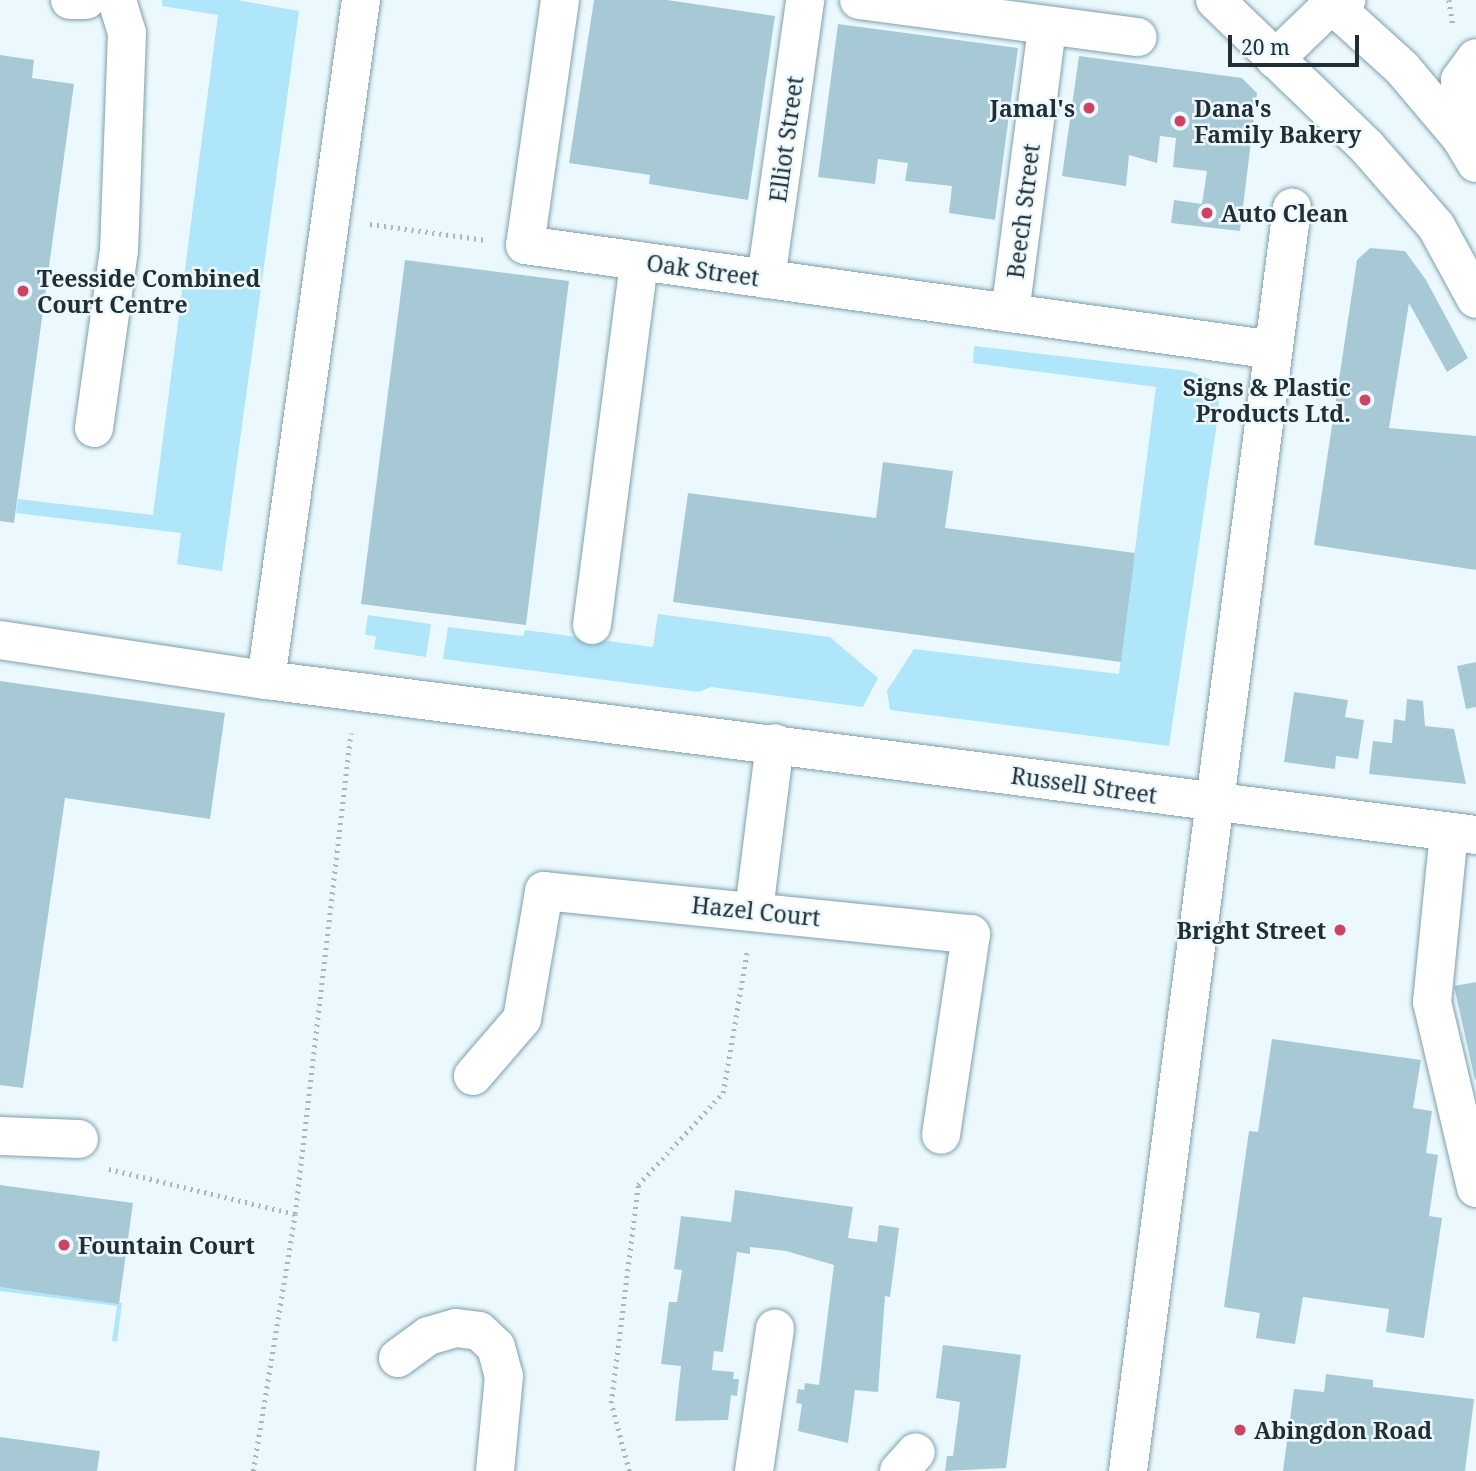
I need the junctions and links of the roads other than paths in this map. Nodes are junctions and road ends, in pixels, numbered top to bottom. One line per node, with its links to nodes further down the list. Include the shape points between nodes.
1 (70, 0): 2 (street)
2 (86, 0)
3 (117, 0): 21 (street, via 127,33 119,251)
4 (361, 0): 24 (street)
5 (560, 0): 16 (street, Oak Street, via 525,245)
6 (805, 0): 17 (street, Elliot Street)
7 (859, 0): 10 (street)
8 (1215, 0): 13 (street)
9 (1335, 1): 13 (street); 14 (street, via 1402,68)
10 (1047, 27): 11 (street); 19 (street, Beech Street)
11 (1138, 37)
12 (1476, 58): 14 (street, via 1460,80)
13 (1275, 59): 18 (street, via 1367,146 1436,226)
14 (1469, 150)
15 (1292, 208): 20 (street)
16 (639, 261): 17 (street, Oak Street); 22 (street)
17 (766, 279): 19 (street, Oak Street)
18 (1476, 299)
19 (1010, 313): 20 (street, Oak Street)
20 (1274, 350): 26 (street)
21 (94, 428)
22 (592, 625)
23 (0, 640): 24 (street, Russell Street)
24 (265, 680): 25 (street, Russell Street)
25 (775, 743): 26 (street, Russell Street); 28 (street)
26 (1214, 803): 27 (street, Russell Street); 38 (street)
27 (1462, 834): 33 (street, via 1432,1002)
28 (754, 910): 29 (street, Hazel Court, via 544,891 522,1019); 30 (street, Hazel Court, via 971,934)
29 (473, 1076)
30 (941, 1135)
31 (0, 1136): 32 (street)
32 (79, 1139)
33 (1476, 1188)
34 (775, 1329): 37 (street)
35 (398, 1358): 36 (street, via 428,1336 467,1328 479,1331 496,1347 504,1376)
36 (495, 1471)
37 (754, 1471)
38 (1128, 1471)

